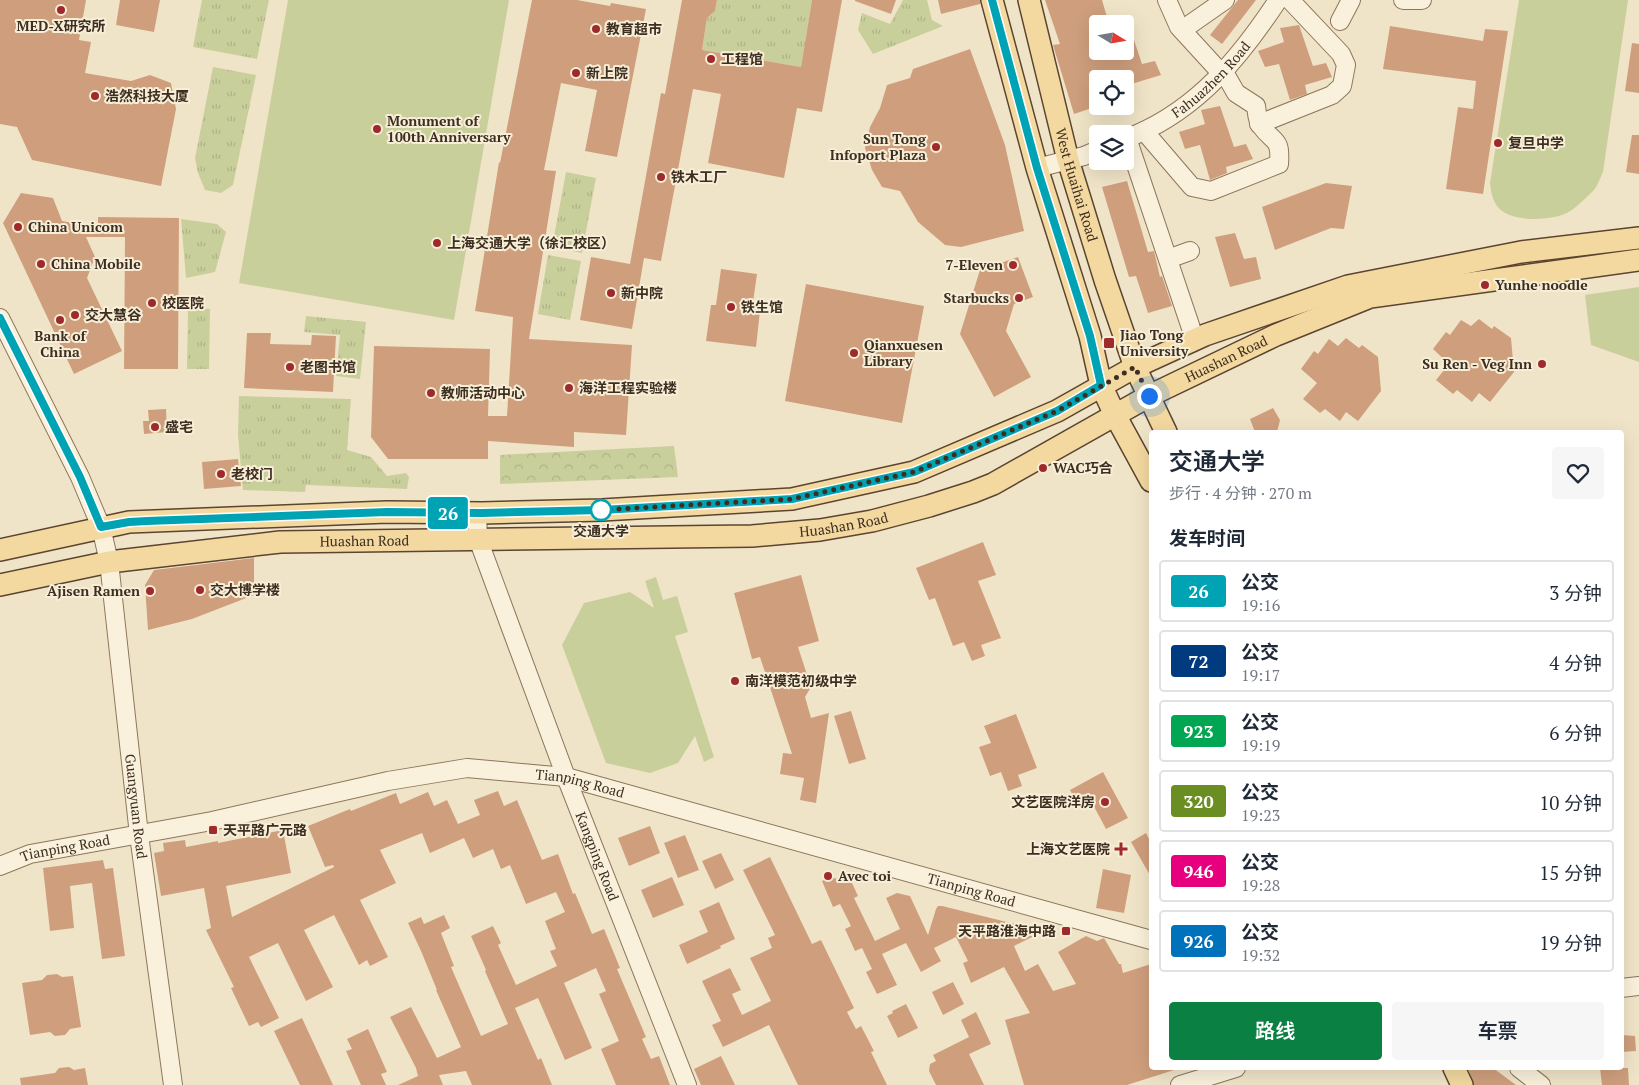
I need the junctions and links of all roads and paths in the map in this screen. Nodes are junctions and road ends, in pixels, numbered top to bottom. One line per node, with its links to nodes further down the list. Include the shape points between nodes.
1 (992, 0): 19 (main road)
2 (1030, 0): 17 (main road, West Huaihai Road)
3 (1167, 0): 11 (street)
4 (1225, 0): 11 (street)
5 (1278, 0): 12 (street, Fahuazhen Road, via 1255,35)
6 (1290, 0): 13 (street, via 1341,54 1346,65 1342,86 1332,95)
7 (1351, 0): 10 (street)
8 (1403, 0): 9 (street)
9 (1422, 0)
10 (1340, 20)
11 (1182, 30): 12 (street)
12 (1223, 73): 13 (street, via 1236,93 1256,106); 14 (street, Fahuazhen Road, via 1199,96)
13 (1259, 124): 14 (street, via 1280,149 1278,164 1211,191 1192,187)
14 (1144, 131): 15 (street, Fahuazhen Road)
15 (1134, 135)
16 (1089, 153): 17 (street)
17 (1068, 160): 19 (street); 26 (main road, West Huaihai Road)
18 (1134, 162): 22 (street)
19 (1037, 168): 27 (main road, via 1090,336)
20 (1639, 238): 25 (main road, Huashan Road, via 1521,252 1348,286)
21 (1190, 251): 22 (street)
22 (1168, 259): 25 (street)
23 (1639, 260): 28 (main road, Huashan Road, via 1370,297 1276,335)
24 (0, 318): 33 (street, Guangyuan Road, via 80,477)
25 (1195, 340): 26 (main road, Huashan Road)
26 (1135, 367): 27 (main road, Huashan Road); 28 (main road, West Huaihai Road)
27 (1101, 385): 29 (main road); 32 (main road, Huashan Road, via 1057,411 914,472 792,499 602,510)
28 (1149, 396): 29 (main road, Huashan Road); 30 (main road, West Huaihai Road)
29 (1115, 415): 31 (main road); 34 (main road, Huashan Road, via 993,484 882,518 834,528 752,536)
30 (1165, 430)
31 (1149, 477)
32 (477, 513): 33 (main road, Huashan Road, via 387,512 129,522); 34 (street, Kangping Road)
33 (101, 527): 35 (main road, Huashan Road); 36 (street, Guangyuan Road)
34 (478, 539): 36 (main road, Huashan Road, via 280,542); 38 (street, Kangping Road)
35 (0, 550)
36 (109, 562): 37 (main road, Huashan Road); 39 (street, Guangyuan Road)
37 (0, 585)
38 (566, 778): 39 (street, Tianping Road, via 466,768 388,781); 41 (street, Tianping Road); 48 (street, Kangping Road)
39 (139, 835): 40 (street, Tianping Road, via 30,854); 47 (street, Guangyuan Road)
40 (0, 866)
41 (1149, 939)
42 (1639, 986): 43 (street)
43 (1624, 988)
44 (1229, 1070): 49 (street)
45 (1455, 1070): 50 (main road)
46 (1522, 1070): 51 (street)
47 (173, 1085)
48 (687, 1085)
49 (1180, 1085)
50 (1462, 1085)
51 (1541, 1085)

